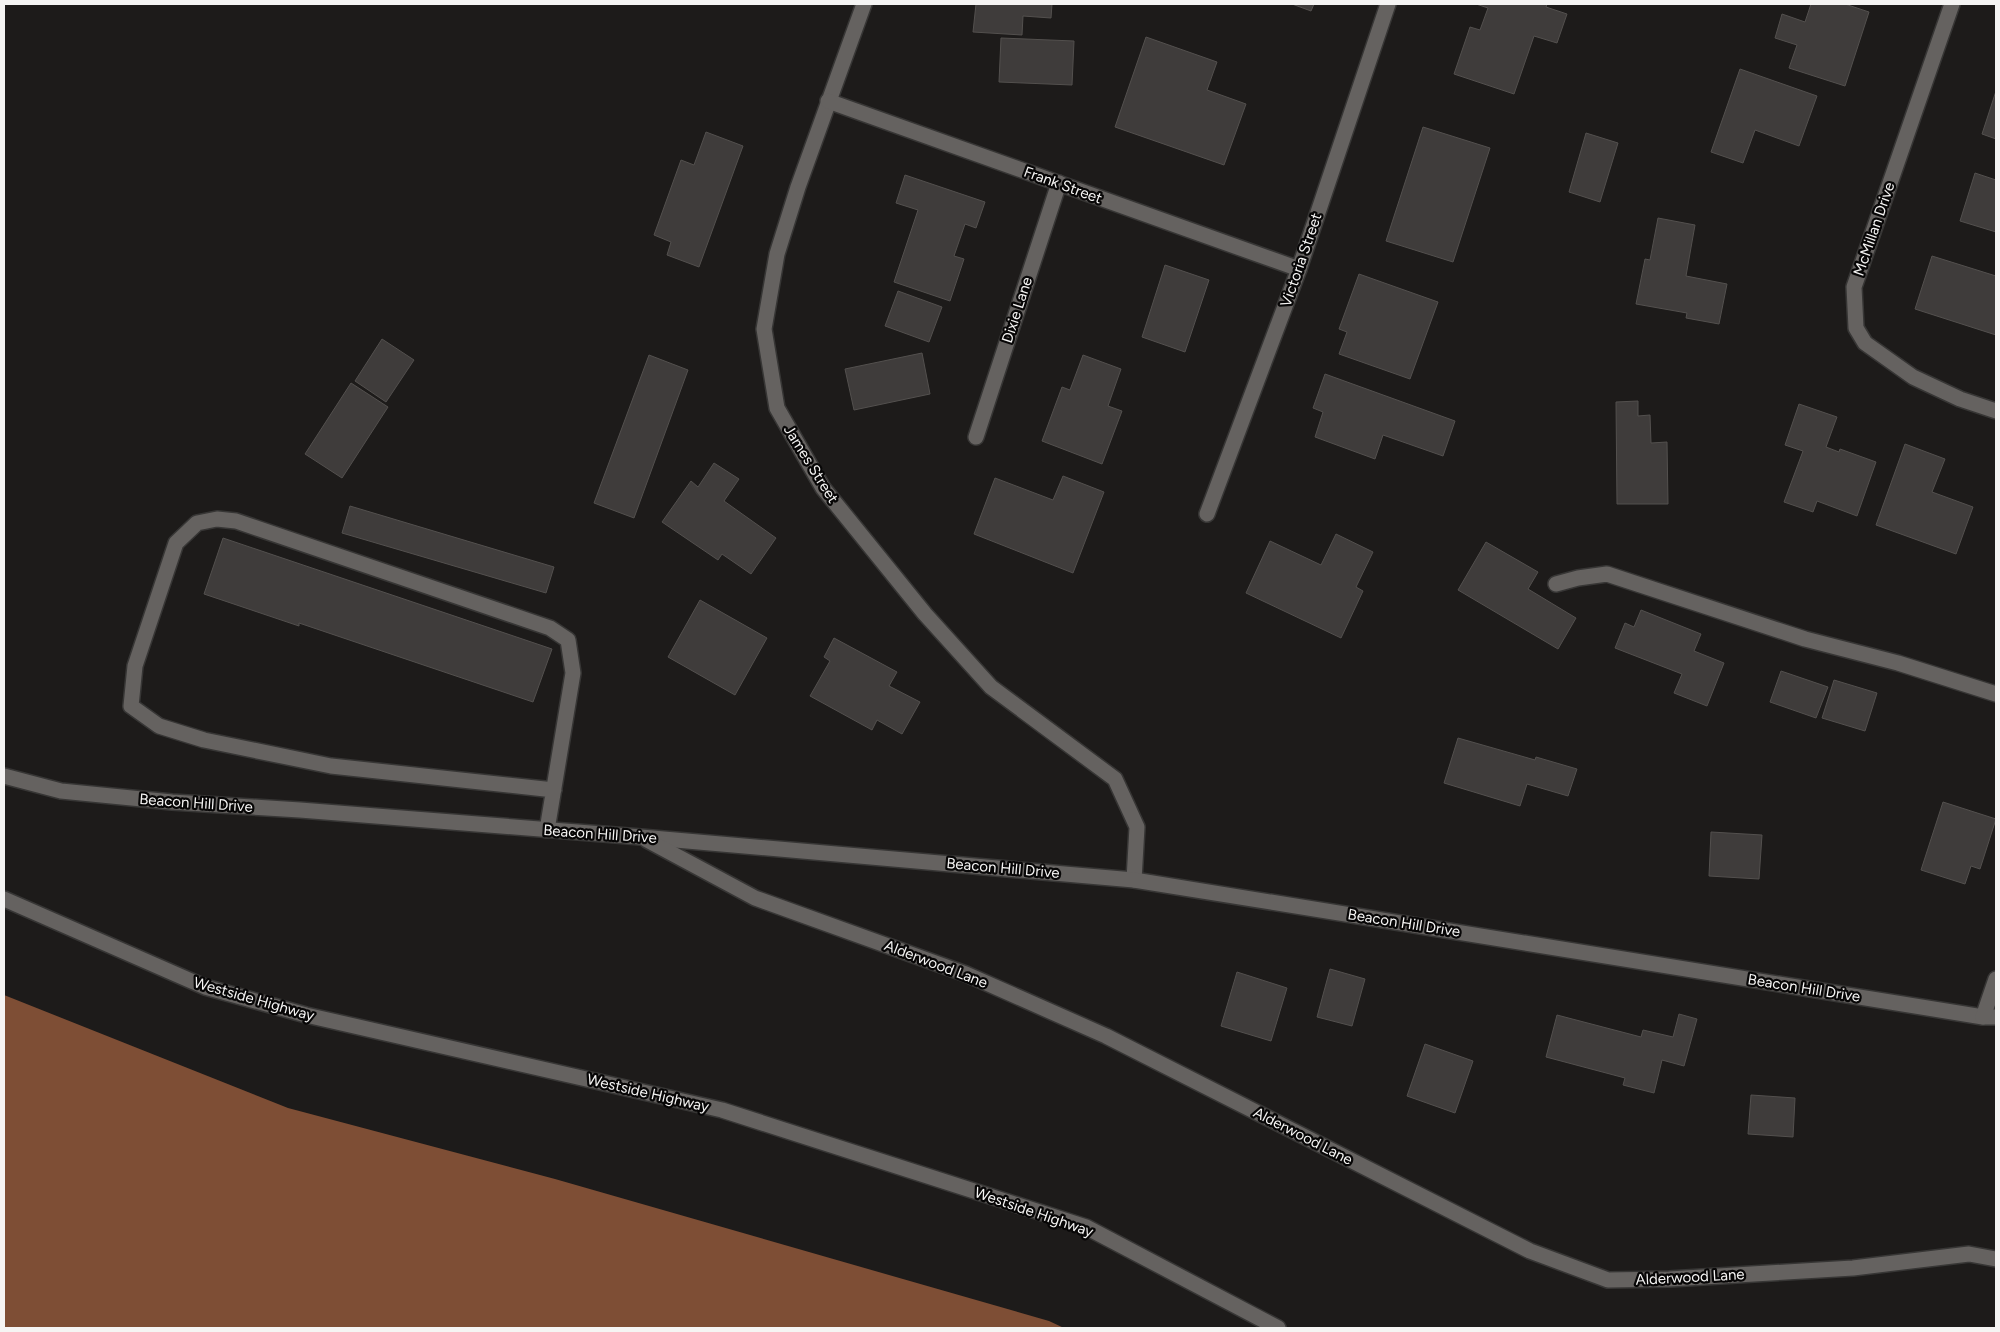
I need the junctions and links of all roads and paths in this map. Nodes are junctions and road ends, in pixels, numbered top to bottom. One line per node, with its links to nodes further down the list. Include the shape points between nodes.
1 (864, 4): 4 (street, James Street)
2 (1388, 4): 6 (street, Victoria Street)
3 (1952, 4): 7 (street, McMillan Drive, via 1854,287 1856,328 1865,343 1913,377 1960,399)
4 (828, 101): 5 (street, Frank Street); 16 (street, James Street, via 777,254 764,329 777,408 823,488 924,614 964,658 991,687 1115,779 1137,827)
5 (1059, 183): 6 (street, Frank Street); 8 (street, Dixie Lane)
6 (1299, 269): 9 (street, Victoria Street)
7 (1996, 411)
8 (976, 437)
9 (1207, 514)
10 (1556, 584): 11 (street, via 1607,574 1805,638)
11 (1996, 694)
12 (4, 776): 14 (street, Beacon Hill Drive, via 61,791)
13 (554, 790): 13 (street, via 573,674 568,640 550,628 236,521 196,522 176,543 135,666 132,706 160,726 204,740 331,766); 14 (street)
14 (547, 830): 15 (street, Beacon Hill Drive)
15 (641, 837): 16 (street, Beacon Hill Drive); 20 (street, Alderwood Lane, via 755,898 966,974 1106,1036 1530,1251 1608,1280 1853,1268 1969,1254)
16 (1134, 880): 19 (street, Beacon Hill Drive)
17 (4, 899): 21 (street, Westside Highway, via 205,987 306,1015 722,1110 1086,1227)
18 (1996, 979): 19 (street)
19 (1990, 1017)
20 (1996, 1259)
21 (1278, 1328)

